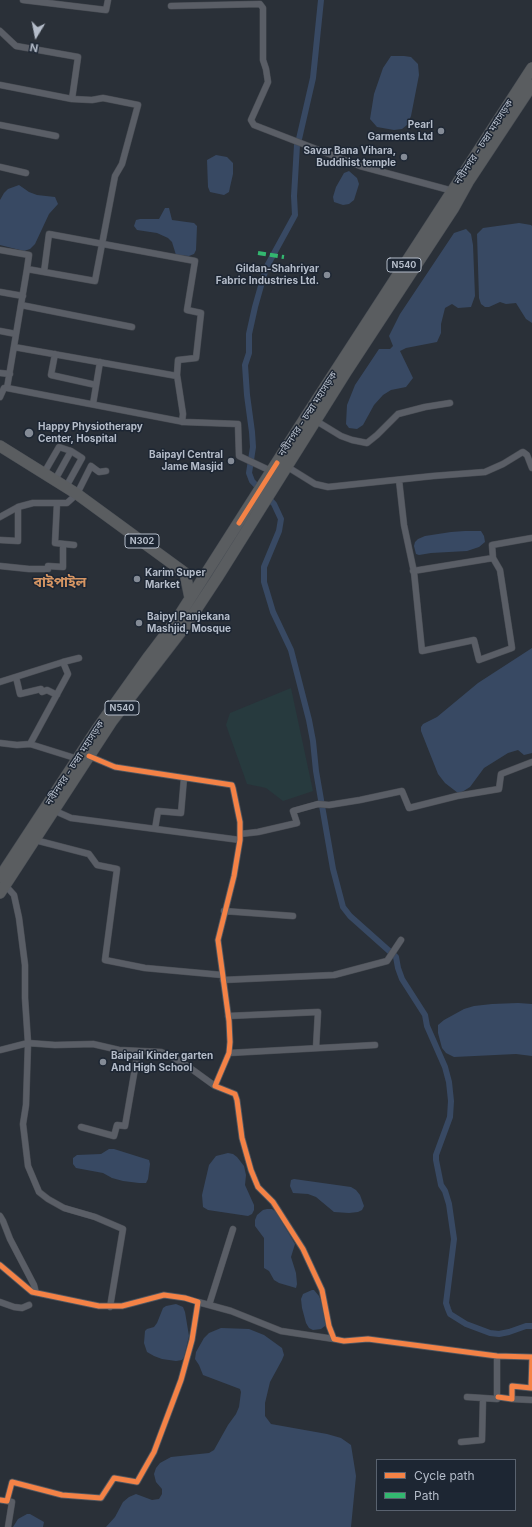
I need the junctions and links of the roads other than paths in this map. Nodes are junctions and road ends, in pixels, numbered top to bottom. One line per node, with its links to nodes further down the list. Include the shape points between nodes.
1 (24, 0): 2 (street, via 106,10)
2 (108, 0)
3 (231, 2): 4 (street); 5 (street)
4 (246, 2): 15 (street, via 260,4 263,8 263,60 268,82 251,120 254,125 360,166)
5 (171, 6)
6 (0, 31): 10 (street, via 16,46 78,57)
7 (532, 68): 15 (highway, নবীনগর - চন্দ্রা মহাসড়ক / N540)
8 (0, 85): 10 (street)
9 (532, 85): 37 (highway, নবীনগর - চন্দ্রা মহাসড়ক / N540)
10 (72, 99): 16 (street, via 103,98 138,105 122,164 115,176)
11 (0, 125): 12 (street)
12 (56, 136)
13 (0, 167): 14 (street)
14 (26, 173)
15 (453, 191): 41 (highway, নবীনগর - চন্দ্রা মহাসড়ক / N540)
16 (102, 244): 19 (street, via 95,281); 19 (street, via 49,234); 31 (street, via 195,261 187,310 201,313 196,358 178,360)
17 (0, 250): 18 (street, via 29,255)
18 (27, 269): 19 (street); 21 (street)
19 (44, 272)
20 (0, 292): 21 (street)
21 (22, 296): 22 (street)
22 (21, 306): 23 (street); 25 (street)
23 (132, 327)
24 (0, 331): 25 (street)
25 (16, 334): 26 (street)
26 (14, 347): 27 (street); 30 (street)
27 (55, 354): 28 (street); 32 (street, via 51,375)
28 (100, 362): 31 (street); 32 (street)
29 (0, 373): 30 (street)
30 (10, 374): 33 (street)
31 (177, 376): 38 (street)
32 (96, 385): 35 (street)
33 (7, 388): 34 (street, via 4,388); 35 (street)
34 (0, 397)
35 (93, 404): 38 (street)
36 (450, 404): 37 (street, via 398,414 367,443 341,436)
37 (316, 419): 41 (highway, নবীনগর - চন্দ্রা মহাসড়ক / N540)
38 (182, 422): 41 (street, via 238,424 239,456 256,465)
39 (0, 446): 44 (highway, N302)
40 (71, 451): 44 (street, via 58,448); 45 (street); 47 (street, via 82,458)
41 (280, 467): 46 (street, via 315,484 328,487); 52 (highway, নবীনগর - চন্দ্রা মহাসড়ক / N540)
42 (532, 468): 46 (street, via 527,455 523,452 485,472)
43 (106, 471): 48 (street, via 99,472 91,466)
44 (44, 473): 45 (highway, N302)
45 (54, 480): 47 (highway, N302)
46 (399, 480): 59 (street, via 404,525)
47 (66, 487): 48 (highway, N302)
48 (77, 494): 49 (street, via 67,503); 60 (highway, N302, via 185,573)
49 (57, 503): 50 (street, via 41,502); 55 (street, via 55,543)
50 (18, 507): 51 (street); 54 (street, via 18,541)
51 (0, 517)
52 (244, 524): 60 (highway, নবীনগর - চন্দ্রা মহাসড়ক / N540); 68 (highway, নবীনগর - চন্দ্রা মহাসড়ক / N540, via 186,625 112,721)
53 (532, 538): 57 (street, via 492,545)
54 (0, 540)
55 (63, 544): 56 (street); 58 (street, via 63,567 28,569)
56 (74, 545)
57 (494, 558): 59 (street); 59 (street, via 500,570 512,648 479,660 474,640 422,651)
58 (0, 566)
59 (414, 571)
60 (190, 598): 69 (highway, নবীনগর - চন্দ্রা মহাসড়ক / N540)
61 (79, 658): 62 (street)
62 (63, 662): 63 (street); 65 (street, via 68,674)
63 (16, 677): 64 (street); 65 (street, via 20,694 41,689 42,692 47,690)
64 (0, 682)
65 (57, 695): 67 (street)
66 (0, 743): 67 (street)
67 (30, 744): 69 (street)
68 (89, 756): 71 (street, via 115,768); 72 (highway, নবীনগর - চন্দ্রা মহাসড়ক / N540)
69 (78, 759): 76 (highway, নবীনগর - চন্দ্রা মহাসড়ক / N540)
70 (532, 762): 74 (street, via 501,774 499,789 409,808 402,791 329,805 318,804 293,811 297,824)
71 (184, 778): 73 (street, via 181,813 158,811); 74 (street, via 232,785 240,822)
72 (53, 810): 73 (street, via 71,818); 75 (highway, নবীনগর - চন্দ্রা মহাসড়ক / N540)
73 (155, 829): 74 (street)
74 (240, 837): 77 (street, via 234,876)
75 (34, 840): 76 (highway, নবীনগর - চন্দ্রা মহাসড়ক / N540); 80 (street, via 89,854 97,865 117,869 105,960)
76 (2, 885): 82 (street, via 14,895 19,918 25,965)
77 (224, 911): 78 (street); 80 (street, via 218,940)
78 (293, 916)
79 (401, 940): 80 (street, via 387,961 334,975)
80 (223, 978): 81 (street)
81 (228, 1016): 84 (street, via 318,1012); 87 (street)
82 (28, 1043): 85 (street); 86 (street, via 93,1044); 98 (street, via 23,1124 28,1166 39,1192 64,1208 123,1229)
83 (374, 1044): 84 (street)
84 (316, 1048): 87 (street)
85 (0, 1050)
86 (138, 1051): 88 (street, via 161,1052 172,1057); 89 (street, via 125,1126 117,1125 114,1136)
87 (229, 1053): 88 (street)
88 (215, 1086): 99 (street, via 235,1094 242,1138 251,1170 258,1187 274,1202 303,1248 322,1290)
89 (82, 1127)
90 (0, 1216): 93 (street)
91 (233, 1230): 97 (street)
92 (0, 1265): 93 (street)
93 (36, 1293): 98 (street)
94 (0, 1302): 96 (street, via 22,1308)
95 (198, 1302): 97 (street); 98 (street, via 164,1295 122,1306); 108 (street, via 192,1340 181,1380 154,1452 137,1482 114,1478 101,1498 62,1495 12,1482)
96 (29, 1305)
97 (209, 1305): 99 (street, via 282,1331)
98 (110, 1306)
99 (334, 1339): 100 (street, via 368,1339)
100 (497, 1356): 102 (street); 104 (street, via 532,1357 531,1388 512,1386)
101 (466, 1397): 103 (street)
102 (498, 1397): 103 (street); 104 (street)
103 (483, 1398): 106 (street, via 482,1440)
104 (512, 1399): 105 (street)
105 (532, 1400)
106 (461, 1442)
107 (0, 1500): 108 (street)
108 (7, 1501): 109 (street, via 12,1502)
109 (8, 1527)

